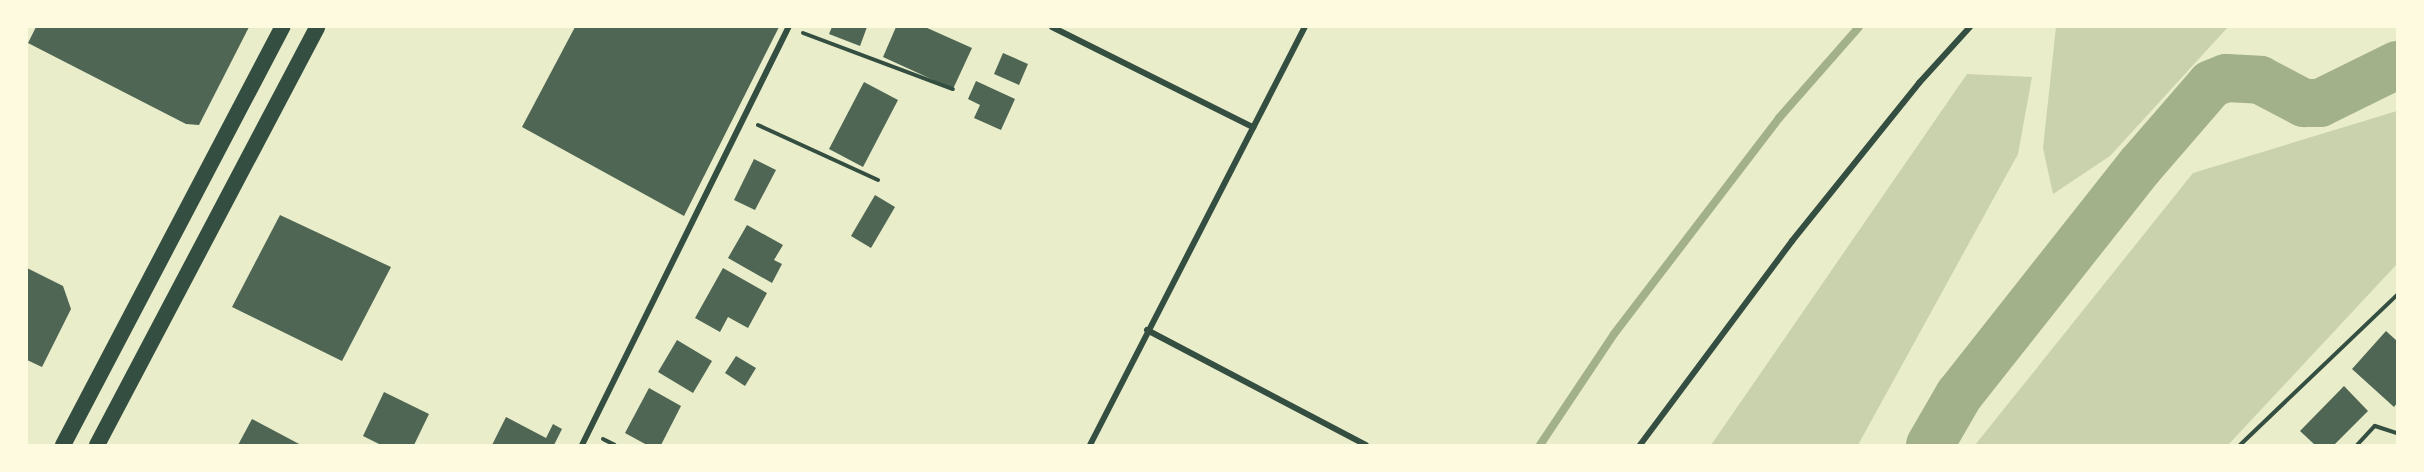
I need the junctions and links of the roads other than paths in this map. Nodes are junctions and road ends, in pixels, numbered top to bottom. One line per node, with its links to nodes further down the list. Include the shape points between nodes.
1 (282, 27): 9 (highway)
2 (316, 27): 10 (highway)
3 (789, 27): 11 (street)
4 (1052, 27): 7 (street)
5 (1305, 27): 7 (street)
6 (1970, 27): 14 (street, via 1919,83 1792,241)
7 (1253, 127): 8 (street)
8 (1147, 330): 12 (street); 13 (street)
9 (63, 445)
10 (97, 445)
11 (582, 445)
12 (1090, 445)
13 (1366, 445)
14 (1641, 445)

